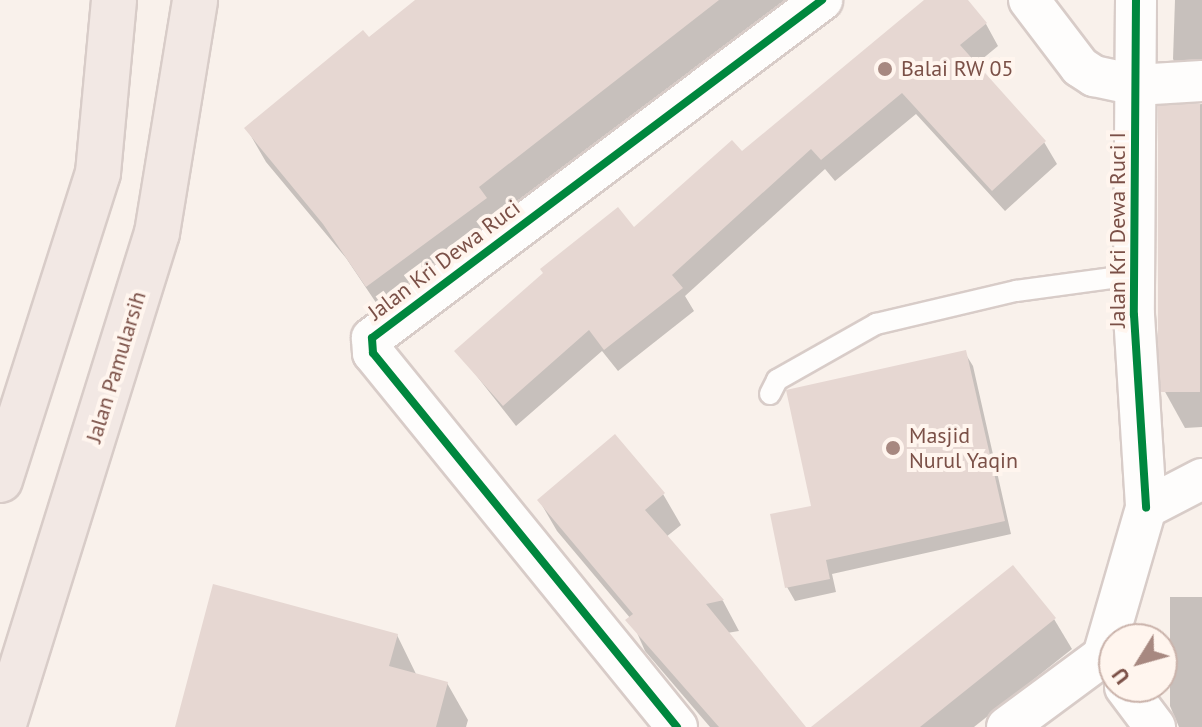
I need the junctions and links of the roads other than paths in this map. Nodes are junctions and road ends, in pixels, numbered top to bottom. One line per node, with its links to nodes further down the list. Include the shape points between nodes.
1 (114, 0): 11 (highway, via 98,173)
2 (195, 0): 16 (highway, Jalan Pamularsih, via 157,233)
3 (822, 0): 17 (street, Jalan Kri Dewa Ruci, via 372,338 373,353)
4 (1029, 0): 7 (street, via 1080,67 1094,76)
5 (1136, 0): 7 (street, Jalan Kri Dewa Ruci I)
6 (1202, 81): 7 (street)
7 (1136, 85): 8 (street, Jalan Kri Dewa Ruci I)
8 (1135, 275): 9 (lane, via 1016,291 876,324 777,380); 12 (street, Jalan Kri Dewa Ruci I)
9 (770, 394)
10 (1202, 479): 12 (street)
11 (0, 480)
12 (1146, 508): 13 (street, Jalan Kri Dewa Ruci I)
13 (1124, 623)
14 (1098, 680): 18 (street)
15 (1137, 703): 19 (street)
16 (3, 727)
17 (677, 727)
18 (1007, 727)
19 (1155, 727)

